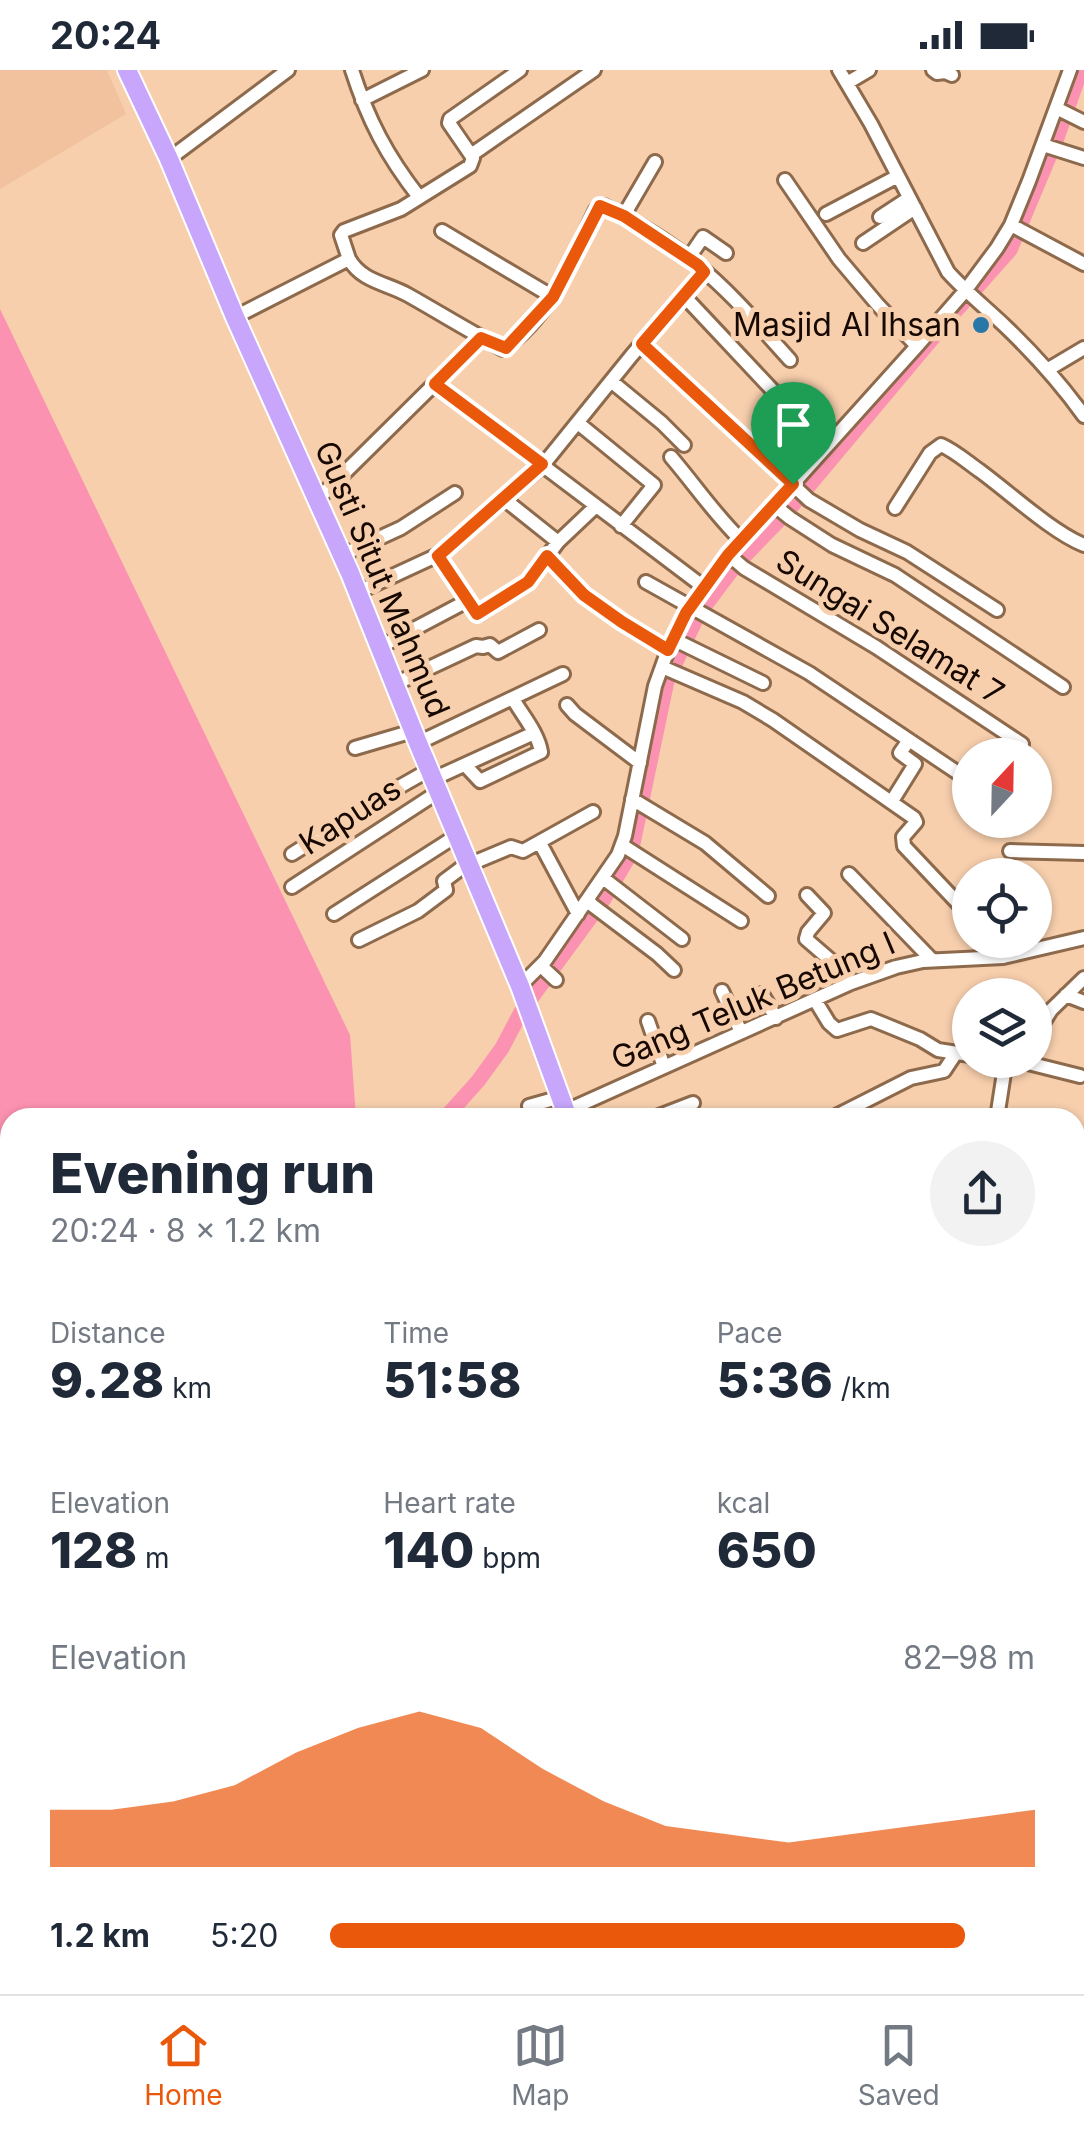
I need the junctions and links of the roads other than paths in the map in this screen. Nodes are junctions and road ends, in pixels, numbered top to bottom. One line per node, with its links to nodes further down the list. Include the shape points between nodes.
1 (128, 70): 18 (highway, Gusti Situt Mahmud)
2 (288, 70): 18 (street)
3 (352, 70): 13 (street)
4 (422, 70): 13 (street)
5 (520, 70): 16 (street, via 450,119)
6 (594, 70): 16 (street)
7 (840, 70): 12 (street)
8 (869, 70): 12 (street)
9 (933, 70): 10 (street)
10 (952, 75)
11 (1075, 75): 14 (street)
12 (847, 84): 20 (street)
13 (362, 100): 22 (street)
14 (1069, 114): 15 (street)
15 (1050, 147): 17 (street); 27 (street)
16 (471, 155): 22 (street, via 470,166)
17 (1084, 158)
18 (169, 160): 38 (highway, Gusti Situt Mahmud)
19 (655, 162): 25 (street)
20 (898, 176): 23 (street); 24 (street)
21 (785, 180): 41 (street, via 839,259)
22 (419, 197): 31 (street, via 341,233)
23 (912, 203): 26 (street); 29 (street); 35 (street)
24 (826, 214)
25 (624, 216): 32 (street); 37 (street, via 604,206 596,210)
26 (880, 217)
27 (1018, 228): 33 (street); 35 (street)
28 (442, 230): 37 (street)
29 (863, 243)
30 (726, 252): 32 (street, via 702,238)
31 (350, 259): 38 (street); 39 (street, via 381,286)
32 (688, 259): 34 (street)
33 (1084, 264)
34 (704, 272): 36 (street); 43 (street)
35 (965, 291): 41 (street); 44 (street)
36 (684, 296): 40 (street); 49 (street)
37 (553, 297): 39 (street, via 503,349)
38 (235, 317): 56 (highway, Gusti Situt Mahmud)
39 (481, 338): 46 (street)
40 (642, 344): 45 (street); 53 (street)
41 (917, 346): 49 (street)
42 (1084, 348): 44 (street)
43 (790, 360)
44 (1047, 370): 47 (street)
45 (611, 382): 48 (street); 50 (street)
46 (435, 384): 52 (street); 56 (street)
47 (1084, 416)
48 (578, 423): 52 (street); 60 (street, via 654,484)
49 (830, 444): 53 (street)
50 (684, 445)
51 (671, 457): 61 (street)
52 (542, 464): 55 (street); 57 (street)
53 (800, 492): 59 (street); 73 (street)
54 (455, 493): 64 (street, via 401,528)
55 (504, 499): 62 (street); 65 (street)
56 (318, 500): 64 (highway, Gusti Situt Mahmud)
57 (595, 507): 60 (street); 62 (street)
58 (894, 508): 63 (street, via 941,445)
59 (782, 512): 61 (street); 81 (street, via 896,575)
60 (621, 526): 69 (street)
61 (742, 540): 67 (street)
62 (558, 542): 66 (street)
63 (1084, 545)
64 (342, 554): 70 (highway, Gusti Situt Mahmud)
65 (438, 556): 70 (street); 71 (street)
66 (547, 556): 71 (street, via 528,582 481,613); 75 (street, via 622,622)
67 (735, 561): 69 (street); 86 (street, Sungai Selamat 7)
68 (646, 582): 72 (street)
69 (705, 588): 72 (street)
70 (358, 592): 76 (highway, Gusti Situt Mahmud)
71 (466, 601): 76 (street)
72 (698, 610): 75 (street); 87 (street)
73 (997, 610)
74 (539, 630): 80 (street, via 498,652 476,646)
75 (677, 644): 77 (street); 79 (street)
76 (380, 647): 80 (highway, Gusti Situt Mahmud)
77 (670, 671): 89 (street, via 655,686); 93 (street, via 743,702)
78 (563, 674): 82 (street)
79 (763, 683)
80 (395, 684): 85 (highway, Gusti Situt Mahmud)
81 (1063, 687)
82 (513, 699): 84 (street); 85 (street)
83 (567, 705): 89 (street)
84 (534, 734): 90 (street); 90 (street, via 541,752 482,780)
85 (416, 737): 88 (street); 92 (highway, Gusti Situt Mahmud)
86 (1013, 738)
87 (909, 740): 91 (street); 93 (street, via 900,753 915,764)
88 (355, 748)
89 (640, 763): 94 (street)
90 (465, 765): 92 (street)
91 (952, 769)
92 (434, 780): 96 (highway, Gusti Situt Mahmud); 101 (street, via 340,823); 105 (street, Kapuas)
93 (892, 801): 108 (street, via 916,820 904,846)
94 (639, 803): 98 (street); 107 (street, via 705,843)
95 (593, 812): 97 (street)
96 (456, 836): 102 (highway, Gusti Situt Mahmud); 110 (street)
97 (540, 843): 102 (street, via 521,852 510,846); 111 (street)
98 (628, 849): 104 (street); 112 (street)
99 (1010, 851): 100 (street)
100 (1084, 853)
101 (292, 854)
102 (468, 864): 115 (street, via 418,911); 122 (highway, Gusti Situt Mahmud)
103 (849, 874): 118 (street)
104 (609, 883): 109 (street); 114 (street)
105 (292, 887)
106 (808, 895): 121 (street, via 824,913 806,939)
107 (768, 896)
108 (952, 897)
109 (594, 906): 111 (street); 119 (street)
110 (334, 914)
111 (578, 914): 122 (street, via 548,973)
112 (741, 921)
113 (1084, 938): 116 (street, Gang Teluk Betung I)
114 (682, 939)
115 (359, 940)
116 (1052, 946)
117 (979, 958): 118 (street, Gang Teluk Betung I)
118 (932, 960): 121 (street, Gang Teluk Betung I)
119 (674, 970)
120 (1084, 978): 125 (street)
121 (851, 983): 126 (street, Gang Teluk Betung I)
122 (521, 989): 140 (highway, Gusti Situt Mahmud)
123 (722, 991): 131 (street)
124 (762, 994): 129 (street)
125 (1066, 995): 127 (street); 128 (street)
126 (816, 1000): 129 (street, Gang Teluk Betung I); 132 (street, via 838,1030 871,1019)
127 (1084, 1002)
128 (1052, 1009)
129 (776, 1018): 131 (street, Gang Teluk Betung I)
130 (648, 1021): 134 (street)
131 (741, 1032): 134 (street, Gang Teluk Betung I)
132 (952, 1052)
133 (952, 1064): 142 (street)
134 (664, 1066): 140 (street, Gang Teluk Betung I)
135 (1052, 1069): 136 (street)
136 (1080, 1076)
137 (1003, 1078): 143 (street)
138 (693, 1103): 141 (street)
139 (529, 1106): 140 (street, Gang Teluk Betung I)
140 (565, 1108)
141 (680, 1108)
142 (852, 1108)
143 (999, 1108)

